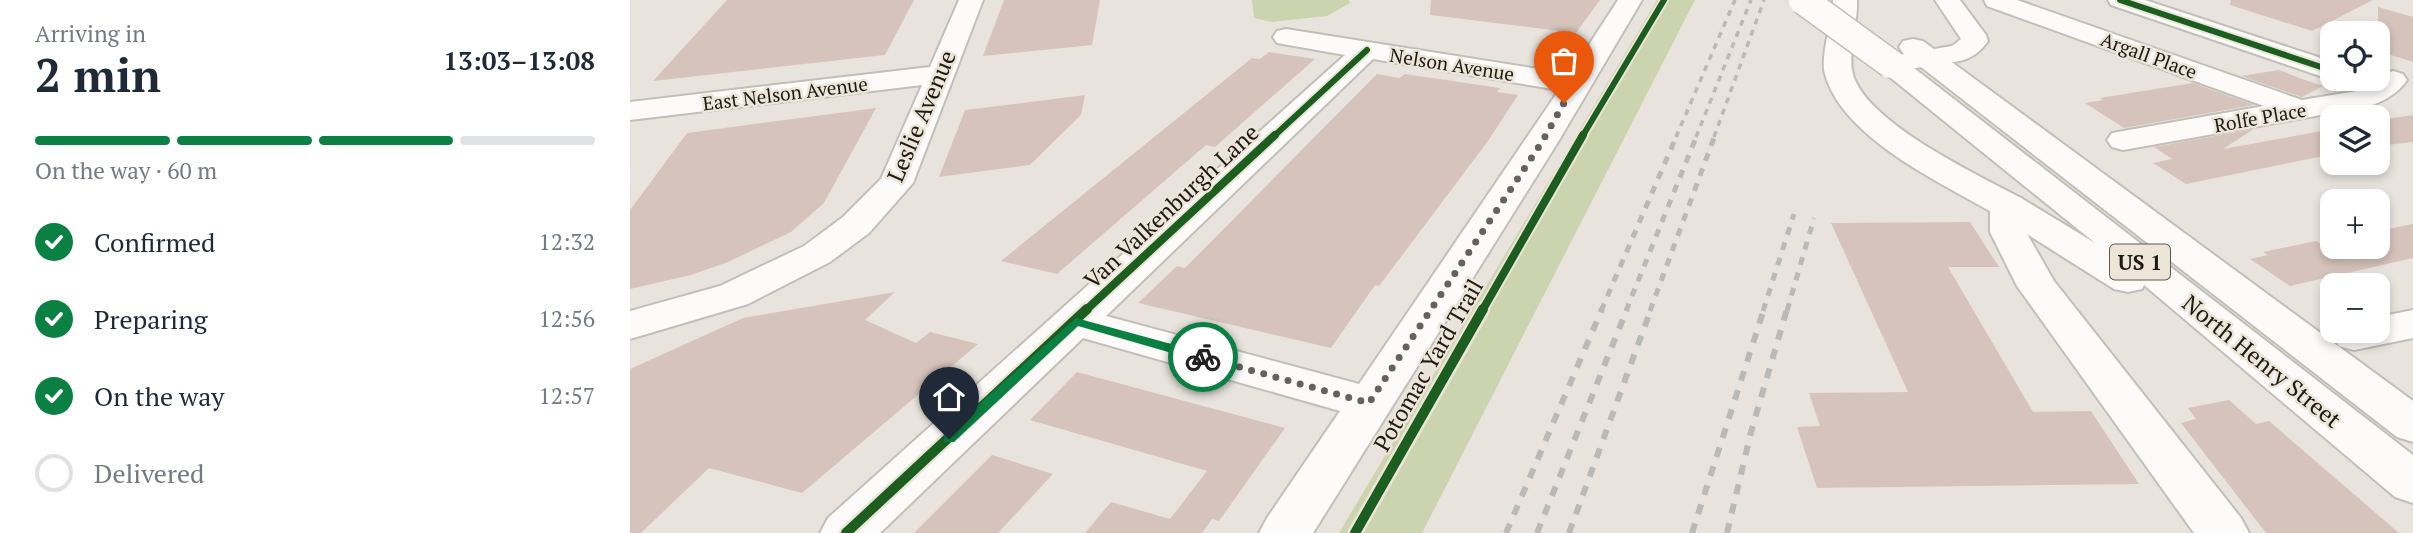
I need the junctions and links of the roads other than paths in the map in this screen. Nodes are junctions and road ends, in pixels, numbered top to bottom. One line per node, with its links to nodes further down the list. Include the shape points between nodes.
1 (971, 0): 15 (main road, Leslie Avenue)
2 (1630, 0): 16 (main road)
3 (1804, 0): 12 (main road, US 1, bridge)
4 (1931, 0): 12 (main road, via 1952,32 1948,39)
5 (1947, 0): 12 (main road, via 1975,41 1960,53)
6 (2120, 0): 14 (main road)
7 (2150, 0): 13 (main road)
8 (1996, 1): 18 (main road, Argall Place)
9 (1854, 5): 21 (main road, via 1837,56 1845,91 1905,145)
10 (1286, 37): 11 (main road, Nelson Avenue)
11 (1367, 50): 16 (main road, Nelson Avenue); 22 (main road, Van Valkenburgh Lane)
12 (1908, 56): 27 (main road, North Henry Street / US 1, via 2047,151); 28 (main road, North Henry Street / US 1, via 2059,195)
13 (2320, 56)
14 (2320, 67)
15 (939, 74): 19 (main road, East Nelson Avenue); 24 (main road, Leslie Avenue, via 896,183 849,232 782,273 734,295)
16 (1576, 84): 26 (main road)
17 (2378, 91): 18 (main road, Rolfe Place, via 2366,98)
18 (2302, 110): 20 (main road, Rolfe Place)
19 (630, 111)
20 (2123, 141)
21 (2008, 206): 28 (main road, via 2101,261); 32 (main road, via 2008,232 2037,286)
22 (1076, 322): 26 (main road); 30 (main road, Van Valkenburgh Lane)
23 (2413, 324): 25 (main road)
24 (630, 325)
25 (2390, 329)
26 (1369, 403): 31 (main road)
27 (2413, 425)
28 (2365, 445): 29 (main road, North Henry Street / US 1)
29 (2413, 483)
30 (846, 533)
31 (1285, 533)
32 (2223, 533)

